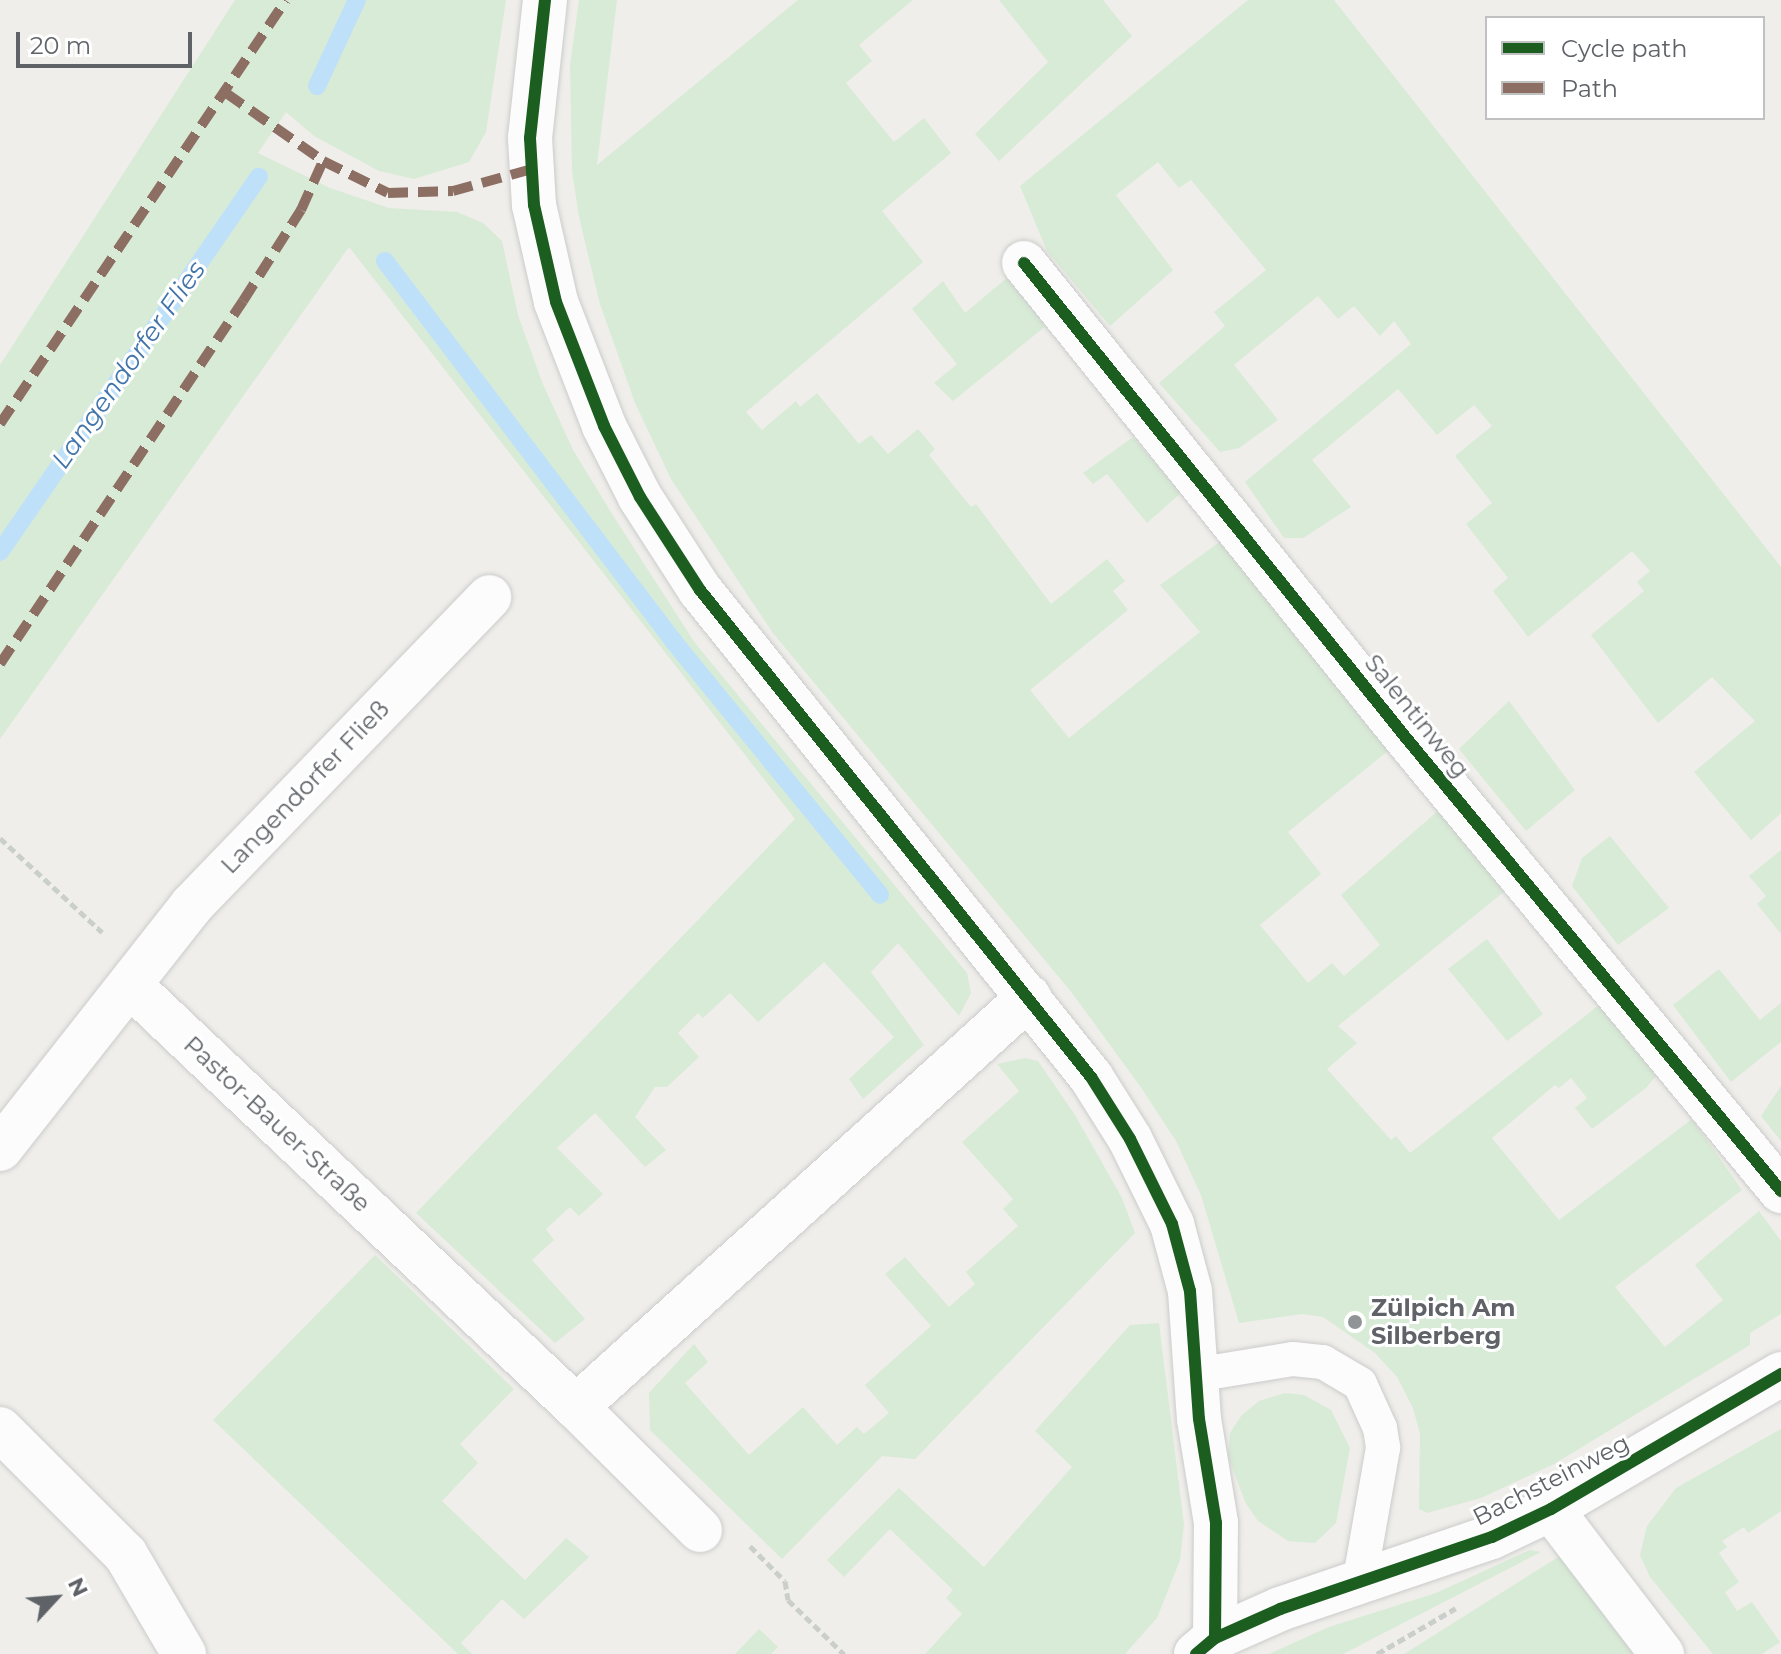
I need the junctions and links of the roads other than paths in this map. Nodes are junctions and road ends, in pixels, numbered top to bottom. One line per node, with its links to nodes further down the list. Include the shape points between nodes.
1 (545, 0): 5 (street, via 530,138 534,205 556,302 604,426 640,497 700,590)
2 (1024, 263): 7 (street, Salentinweg, via 1407,739)
3 (489, 597): 4 (street, Langendorfer Fließ, via 192,905)
4 (137, 978): 6 (street); 10 (street, Pastor-Bauer-Straße)
5 (1029, 997): 9 (street, via 1114,1114 1172,1224 1190,1291); 10 (street)
6 (0, 1149)
7 (1781, 1191)
8 (1781, 1374): 12 (street, Bachsteinweg)
9 (1195, 1375): 14 (lane, via 1293,1359 1323,1362 1360,1384 1383,1448); 15 (street, via 1220,1561)
10 (576, 1407): 13 (street, Pastor-Bauer-Straße)
11 (0, 1429): 16 (street, via 126,1555)
12 (1551, 1509): 14 (street, Bachsteinweg, via 1492,1537); 17 (street, Bachsteinweg)
13 (700, 1530)
14 (1360, 1578): 15 (street, Bachsteinweg)
15 (1205, 1646)
16 (184, 1654)
17 (1662, 1654)

